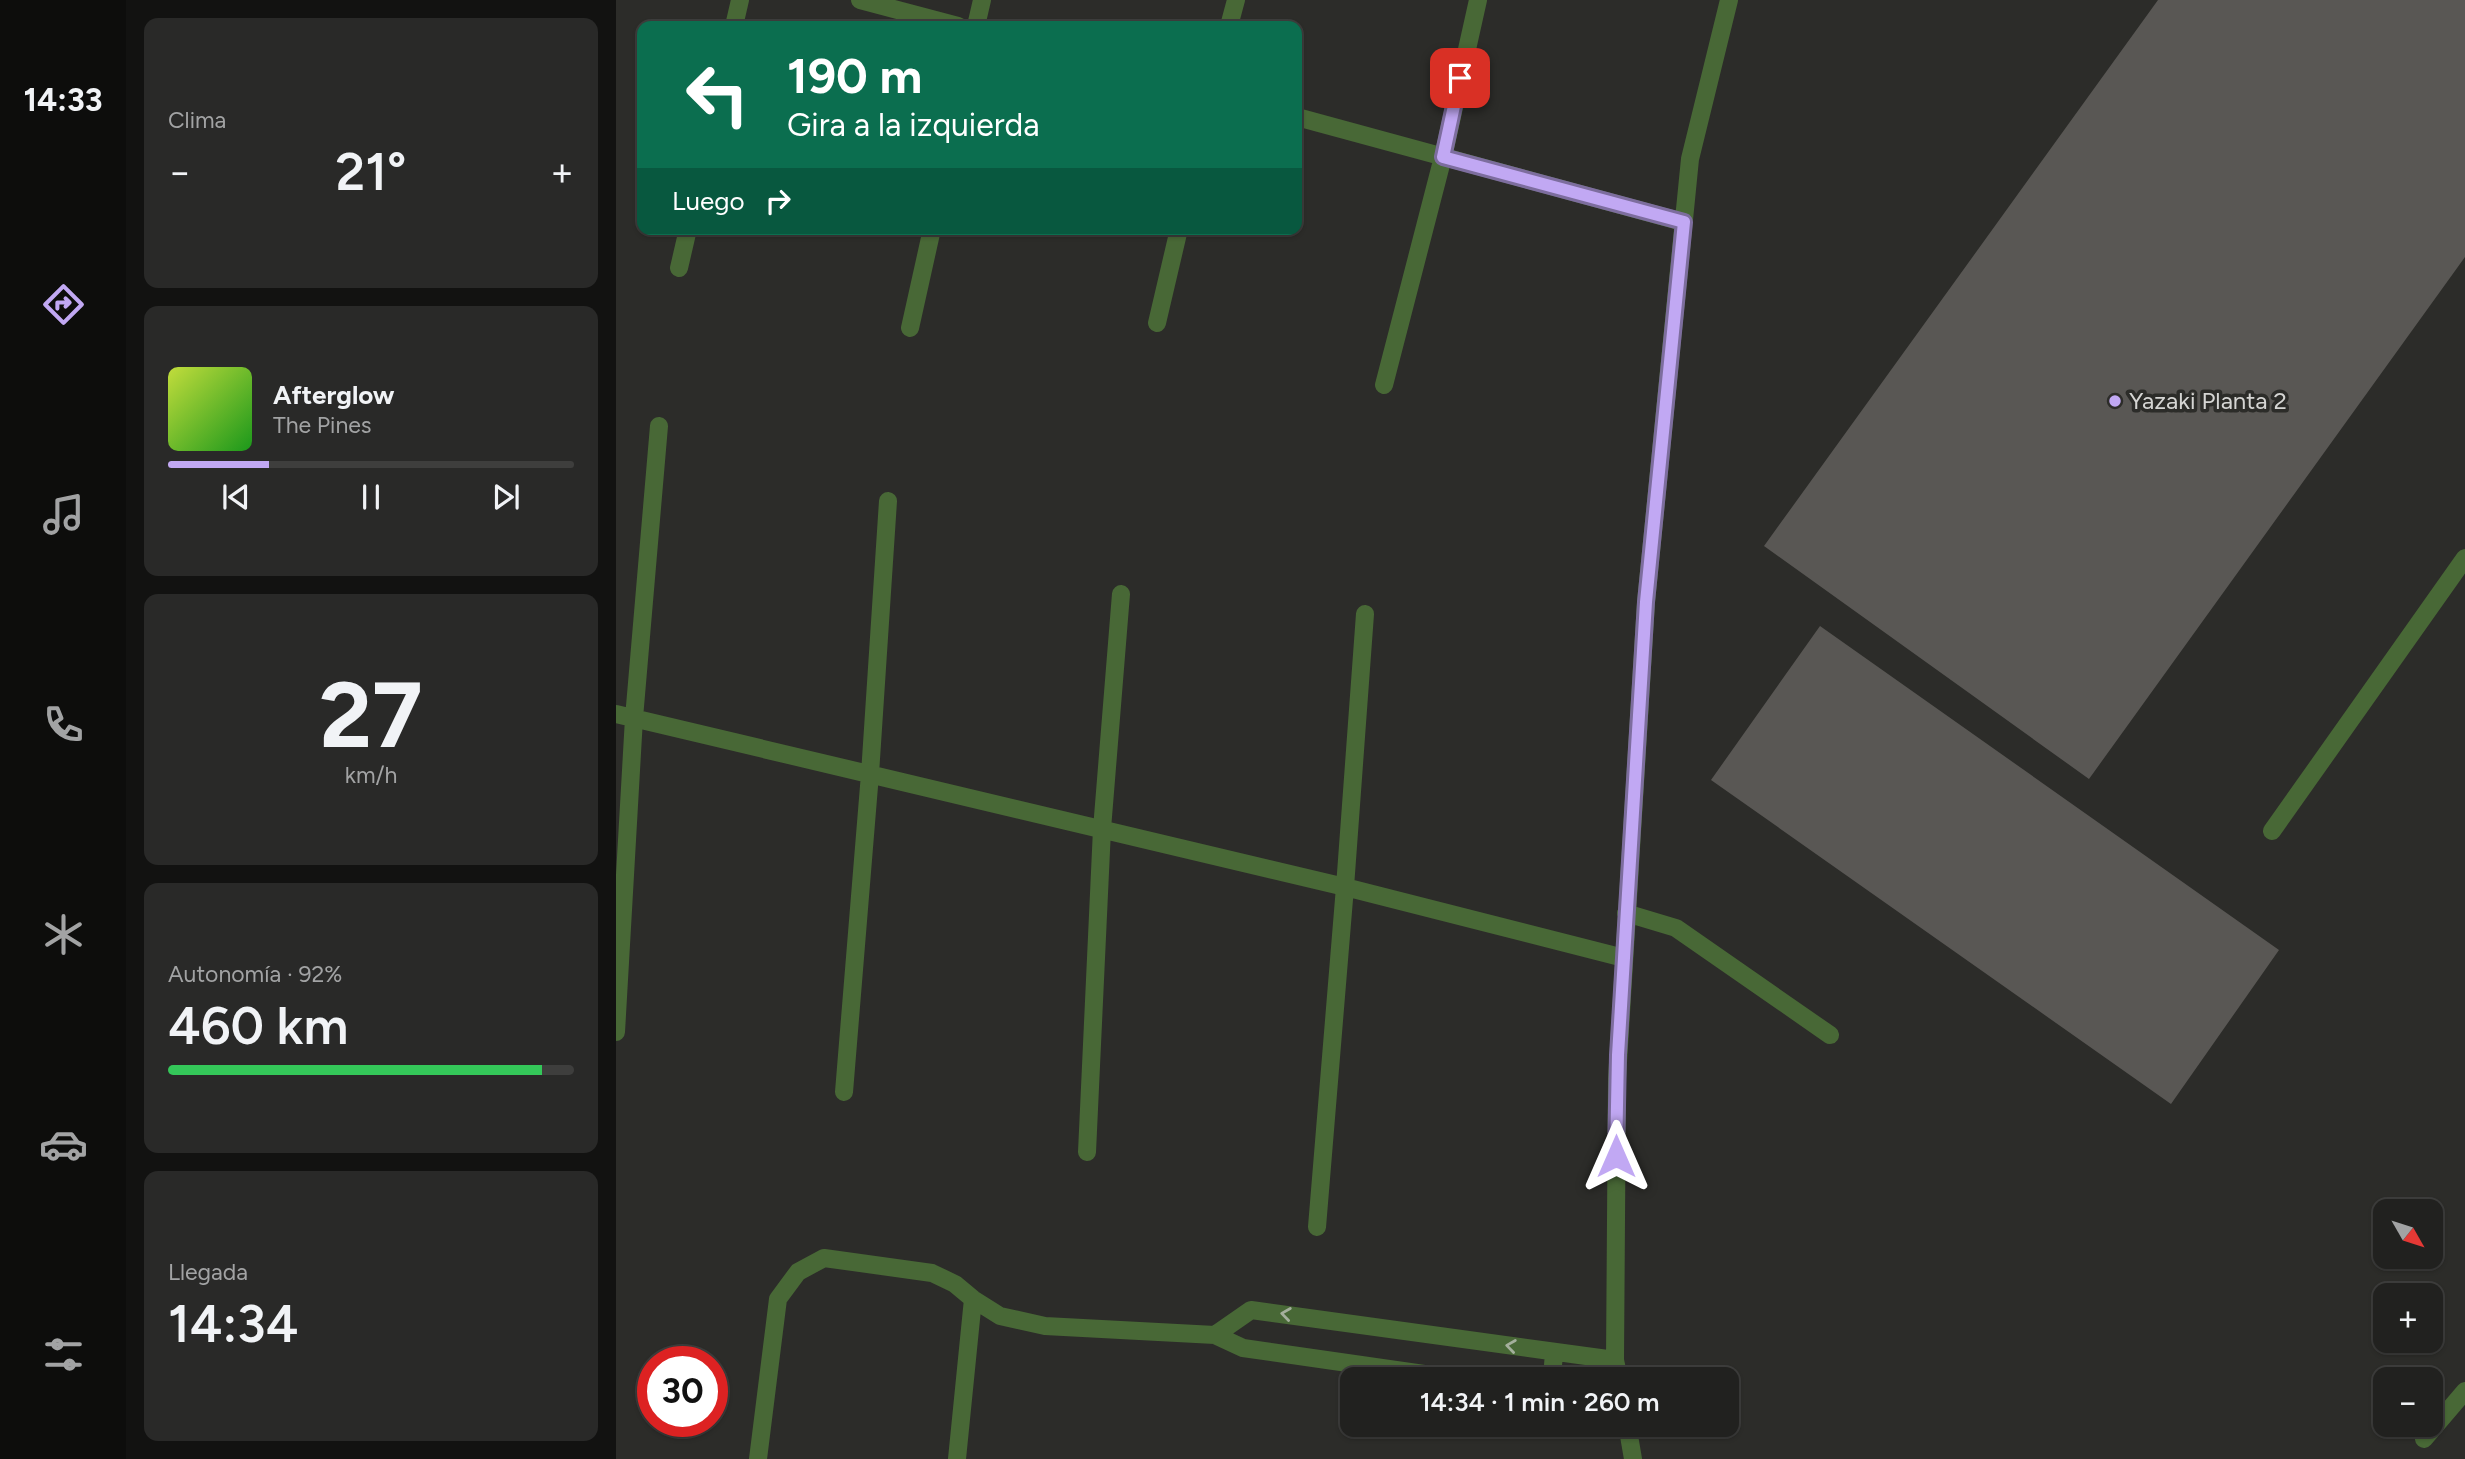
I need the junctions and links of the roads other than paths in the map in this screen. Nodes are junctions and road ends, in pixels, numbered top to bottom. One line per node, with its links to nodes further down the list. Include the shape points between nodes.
1 (740, 0): 7 (street)
2 (860, 0): 8 (street)
3 (982, 0): 9 (street)
4 (1236, 0): 10 (street)
5 (1478, 0): 12 (street)
6 (1729, 0): 13 (street, via 1690,159)
7 (735, 21)
8 (939, 21)
9 (977, 21)
10 (1230, 21)
11 (1302, 118): 12 (street)
12 (1443, 157): 13 (street); 20 (street)
13 (1684, 222): 32 (street, via 1646,602)
14 (687, 235): 17 (street)
15 (931, 235): 19 (street)
16 (1178, 235): 18 (street)
17 (679, 268)
18 (1157, 323)
19 (910, 328)
20 (1384, 385)
21 (659, 426): 27 (street)
22 (888, 501): 28 (street)
23 (2465, 558): 30 (street)
24 (1121, 594): 29 (street)
25 (1365, 614): 31 (street)
26 (616, 714): 27 (street)
27 (634, 718): 28 (street); 34 (street)
28 (870, 774): 29 (street); 36 (street)
29 (1102, 829): 31 (street); 37 (street)
30 (2272, 831)
31 (1345, 887): 33 (street); 38 (street)
32 (1626, 913): 33 (street); 35 (street, via 1676,928)
33 (1623, 958): 42 (street, via 1617,1079)
34 (616, 1032)
35 (1830, 1035)
36 (844, 1092)
37 (1087, 1152)
38 (1317, 1227)
39 (973, 1299): 40 (street, via 1000,1316 1045,1326); 49 (street, via 932,1273 824,1258 798,1272 778,1299); 50 (street)
40 (1215, 1335): 41 (street, one-way to 40, via 1251,1310); 43 (street, via 1243,1348)
41 (1554, 1352): 42 (street); 44 (street)
42 (1615, 1360): 45 (street)
43 (1375, 1367)
44 (1553, 1367)
45 (1616, 1367)
46 (2465, 1391): 48 (street)
47 (1629, 1437): 51 (street)
48 (2424, 1439)
49 (758, 1459)
50 (957, 1459)
51 (1633, 1459)

